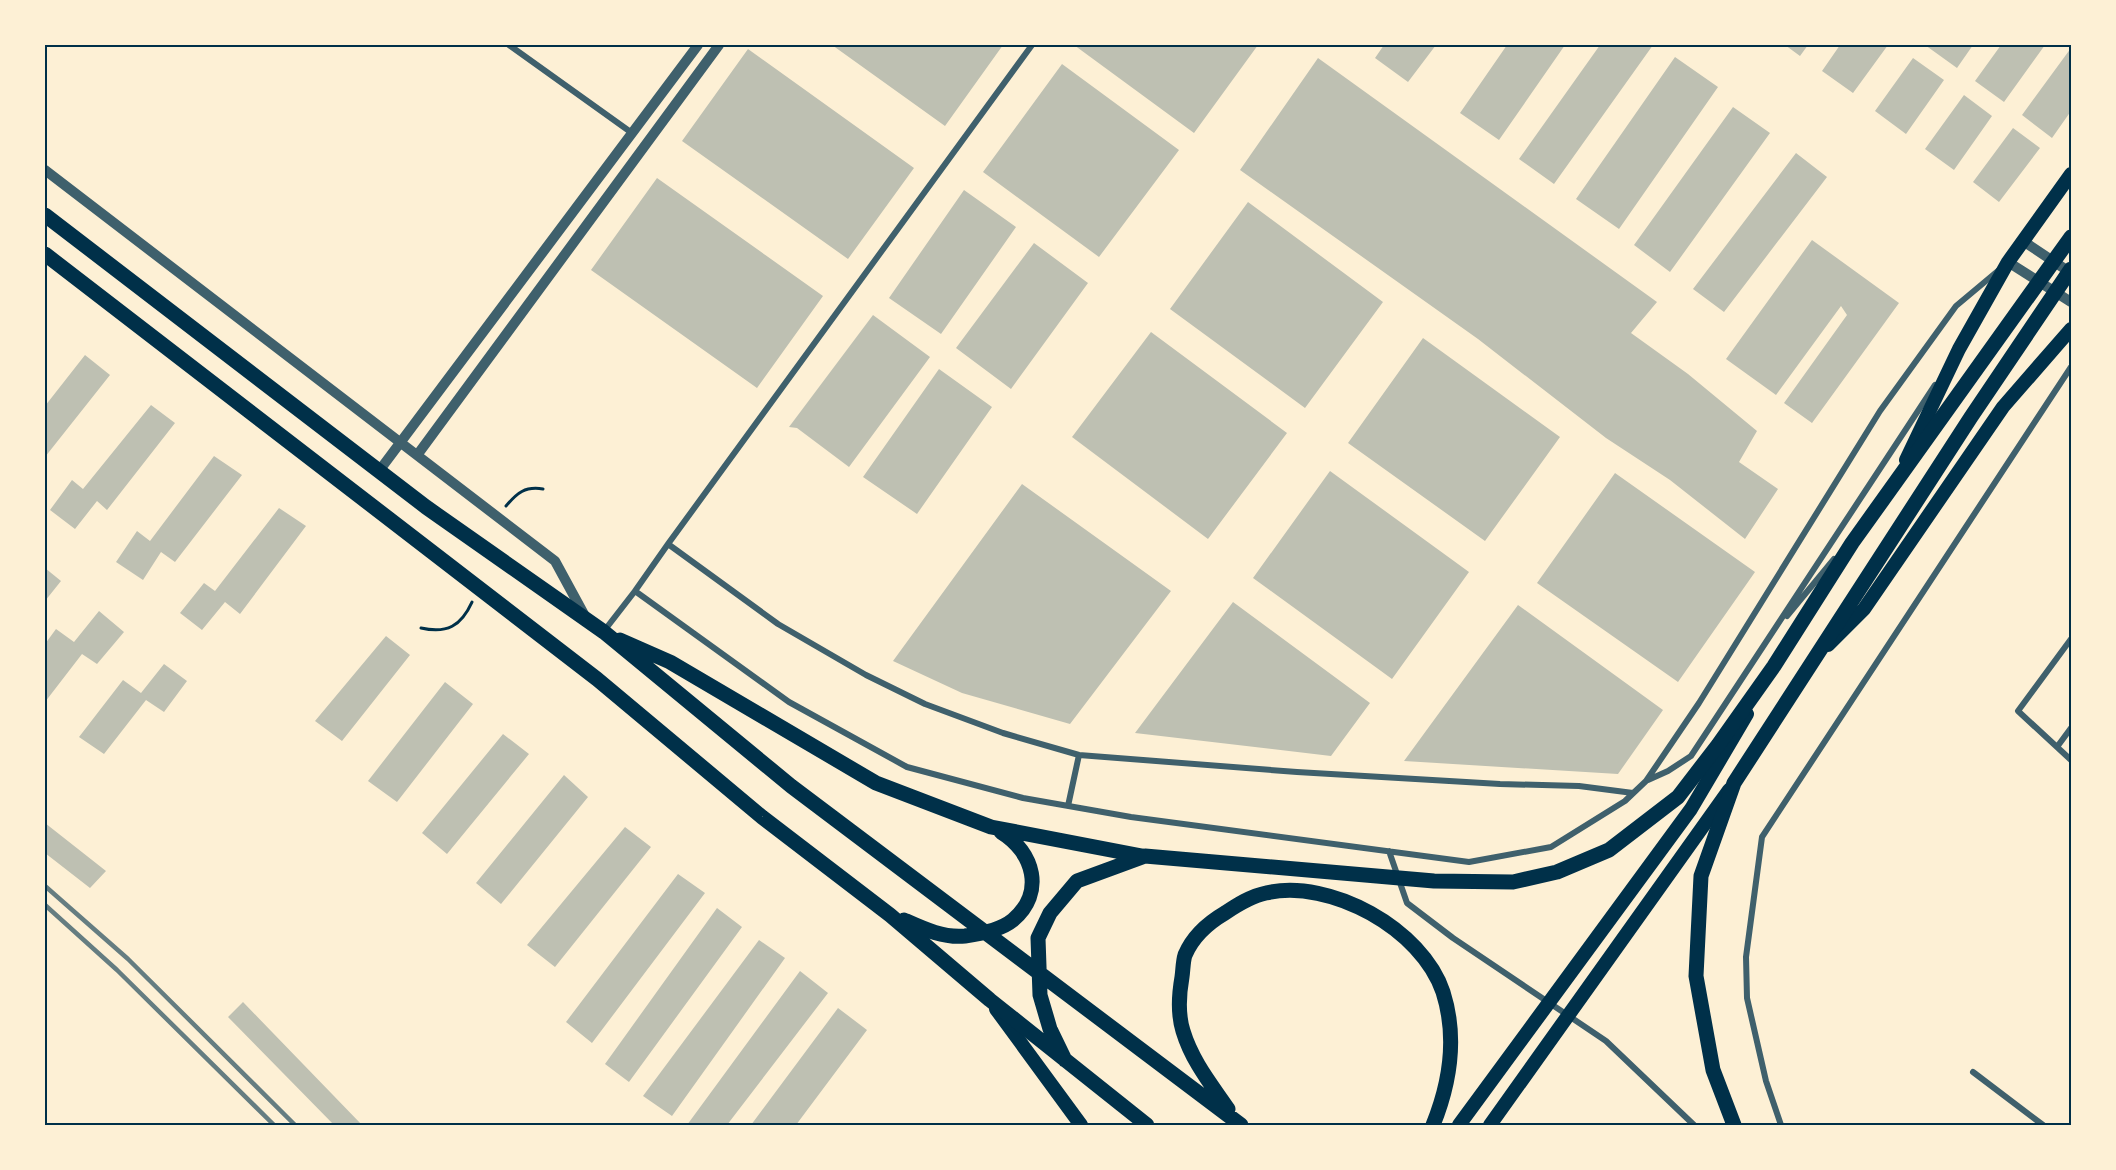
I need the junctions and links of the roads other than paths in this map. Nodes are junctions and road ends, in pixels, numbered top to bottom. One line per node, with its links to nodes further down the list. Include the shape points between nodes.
1 (508, 45): 5 (street)
2 (698, 45): 5 (street)
3 (719, 45): 19 (street)
4 (1032, 45): 23 (street)
5 (632, 133): 18 (street)
6 (45, 170): 18 (street)
7 (2071, 174): 10 (main road)
8 (45, 215): 20 (highway)
9 (2071, 237): 21 (highway)
10 (2023, 241): 12 (main road); 13 (street)
11 (45, 254): 42 (highway, via 597,680 762,817)
12 (2008, 262): 14 (street); 16 (main road); 35 (street, via 1956,306 1880,411 1699,703)
13 (2071, 271): 29 (highway, via 1971,417)
14 (2071, 302)
15 (2071, 329): 29 (main road, via 2003,407 1864,609)
16 (1959, 349): 21 (main road); 28 (street)
17 (2071, 367): 54 (street, via 1761,837 1746,957 1747,998 1766,1081)
18 (402, 442): 19 (street); 20 (street)
19 (418, 454): 25 (street, via 555,561)
20 (379, 471): 25 (highway)
21 (1896, 481): 22 (highway)
22 (1882, 501): 28 (street); 30 (highway)
23 (668, 544): 24 (street); 33 (street, via 778,624 866,675 925,704 1003,734)
24 (635, 591): 26 (street); 38 (street, via 789,702 907,767)
25 (588, 621): 26 (highway)
26 (604, 632): 39 (highway, via 670,663 876,783); 46 (highway, via 791,786)
27 (2071, 639): 32 (street, via 2018,711)
28 (1765, 643): 35 (street, via 1691,756)
29 (1818, 655): 36 (highway)
30 (1774, 666): 41 (highway, via 1678,797 1609,850 1557,872 1513,882 1434,881); 50 (main road, via 1691,809)
31 (2071, 728): 32 (street)
32 (2057, 747): 34 (street)
33 (1079, 754): 37 (street, via 1309,773 1579,786); 38 (street)
34 (2071, 760)
35 (1646, 781): 37 (street)
36 (1734, 783): 51 (main road); 53 (highway, via 1701,876 1696,976 1713,1070)
37 (1633, 793): 40 (street, via 1551,847 1469,862)
38 (1068, 806): 40 (street, via 1131,818)
39 (991, 827): 41 (highway); 42 (highway, via 1014,840 1026,855 1032,872 1027,905 1012,921 965,936 940,935)
40 (1389, 851): 52 (street, via 1407,903 1606,1041)
41 (1144, 856): 44 (highway, via 1077,881 1050,913 1038,938 1040,995)
42 (890, 915): 43 (highway)
43 (990, 1000): 44 (highway); 47 (main road)
44 (1065, 1060): 48 (highway)
45 (1973, 1072): 55 (street)
46 (1239, 1123): 49 (highway, via 1193,1059 1182,1029 1179,996 1185,955 1205,926 1241,903 1266,893 1299,891 1330,895 1374,914 1400,933 1425,960 1442,990 1450,1024 1450,1062 1442,1102)
47 (1081, 1125)
48 (1147, 1125)
49 (1432, 1125)
50 (1460, 1125)
51 (1490, 1125)
52 (1694, 1125)
53 (1734, 1125)
54 (1781, 1125)
55 (2043, 1125)

